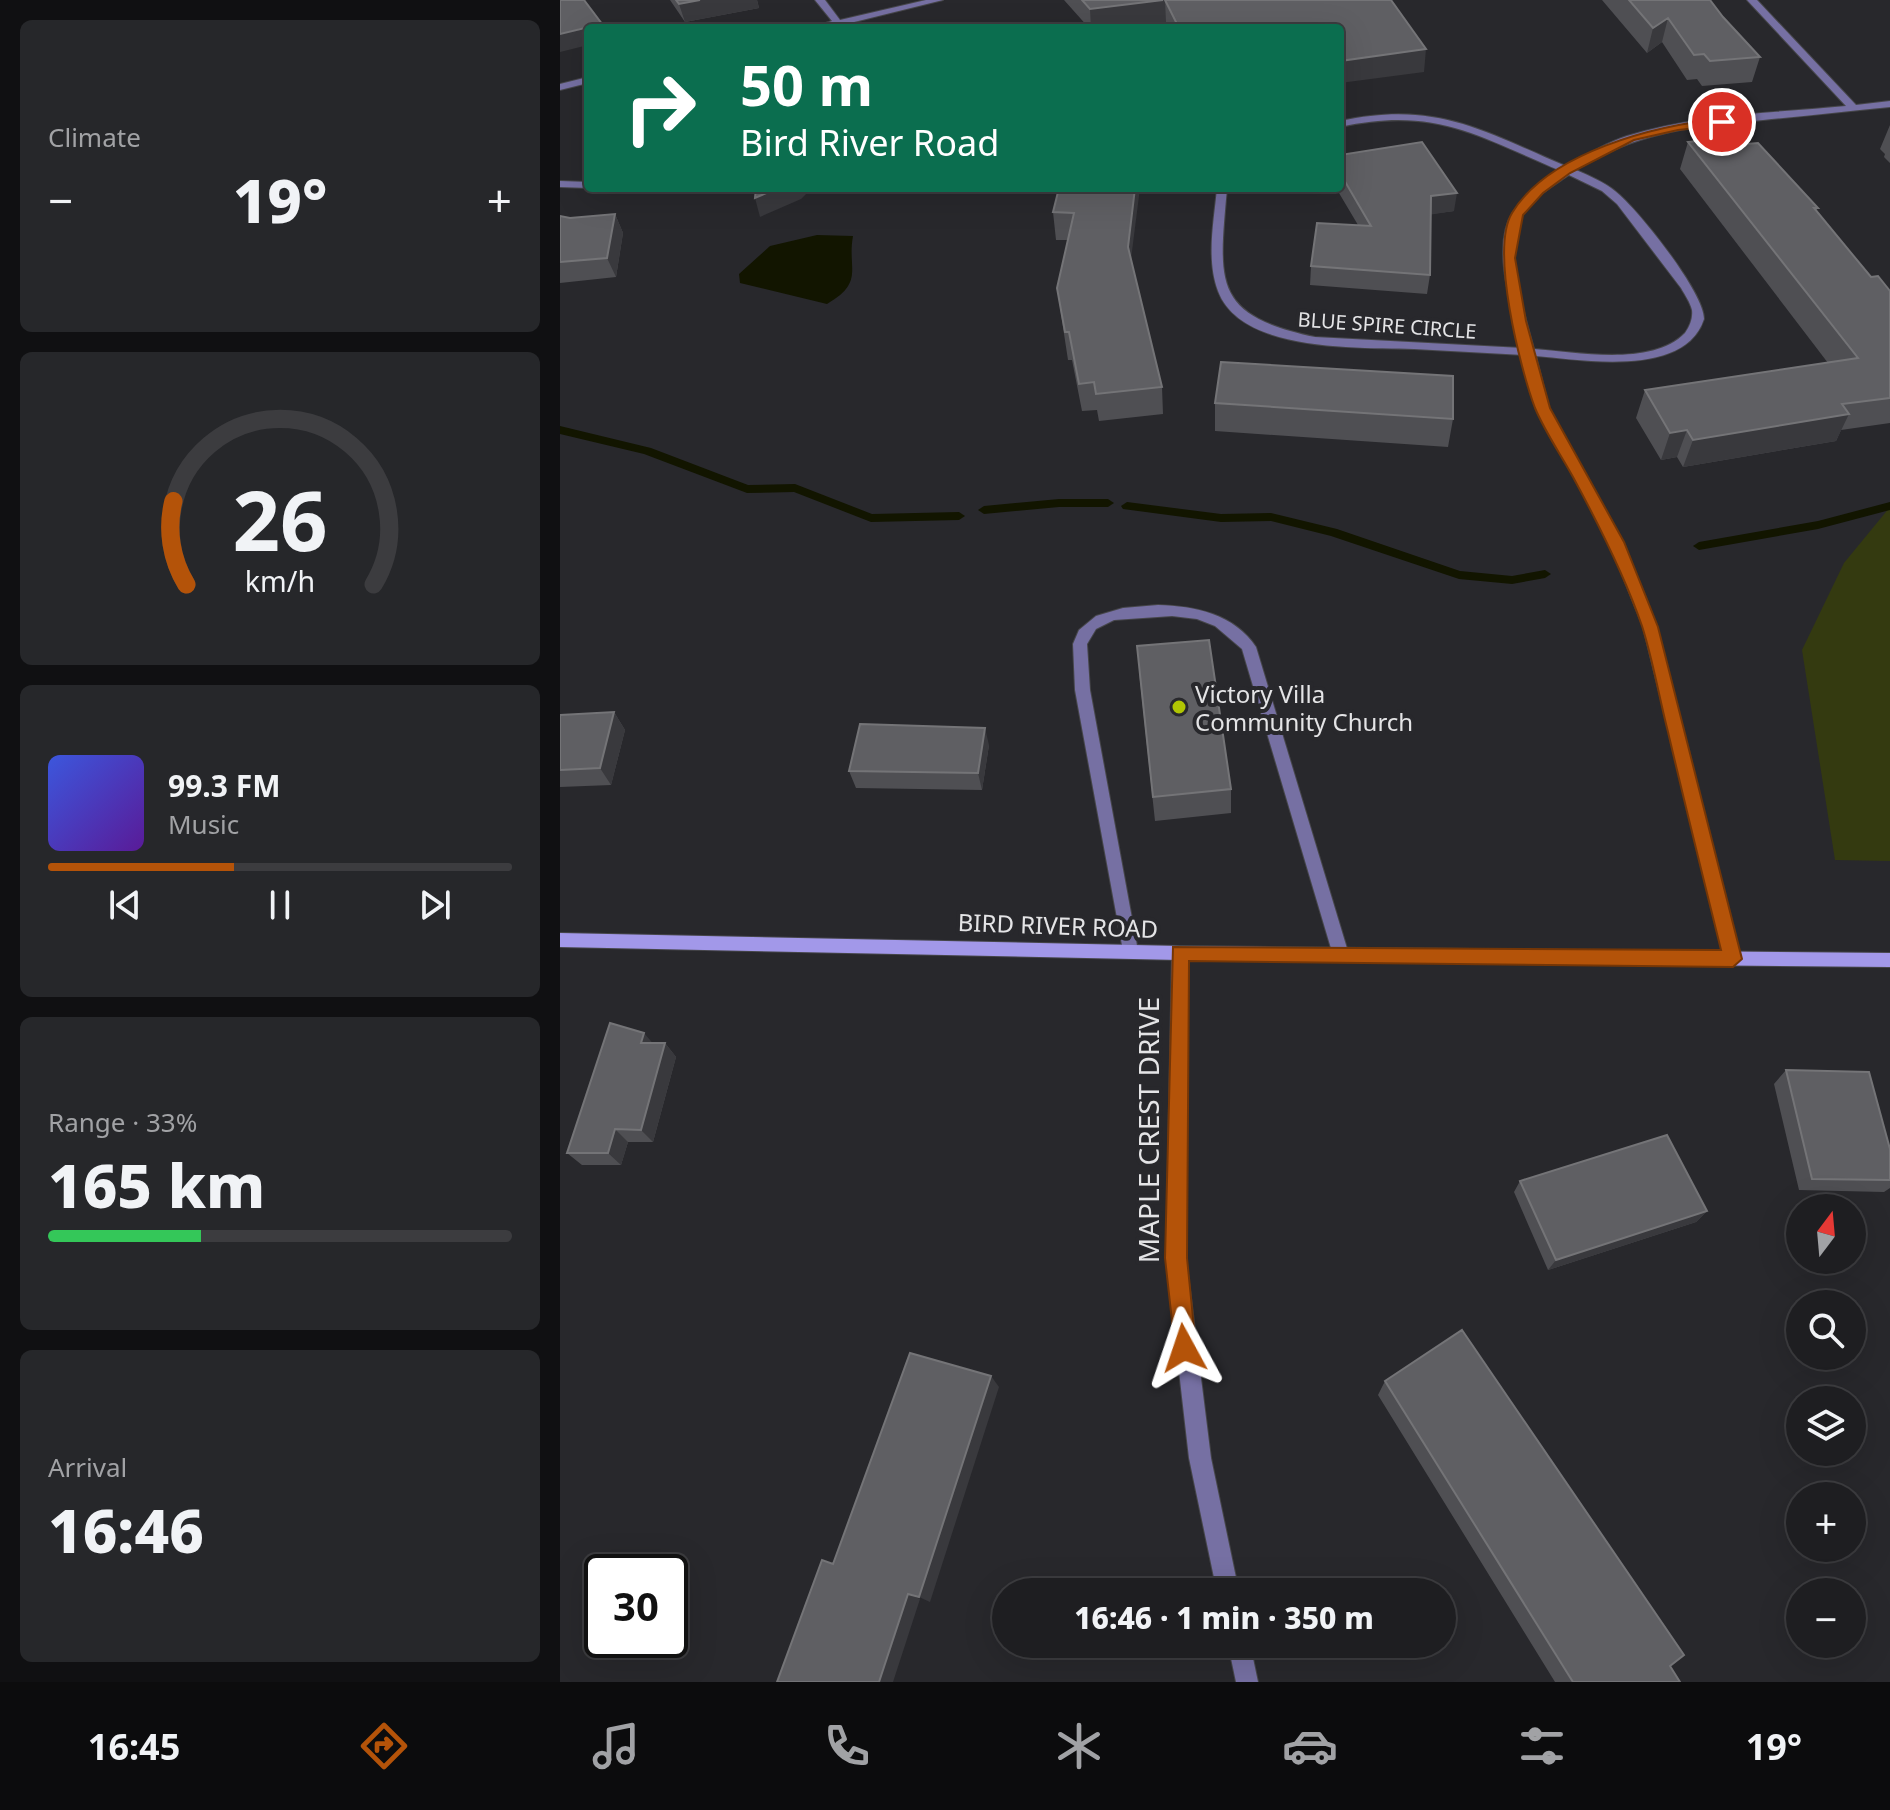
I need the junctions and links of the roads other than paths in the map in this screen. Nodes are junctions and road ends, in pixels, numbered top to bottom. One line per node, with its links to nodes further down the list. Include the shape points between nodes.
1 (820, 0): 4 (street)
2 (938, 0): 4 (street)
3 (1752, 0): 9 (street)
4 (838, 23): 5 (street)
5 (833, 24)
6 (584, 81): 7 (street)
7 (560, 87)
8 (1890, 104): 9 (street)
9 (1855, 109): 11 (street, via 1678,126 1630,138)
10 (1344, 123): 11 (street, via 1386,116 1443,119)
11 (1566, 170): 15 (street, via 1517,214 1510,234 1511,279); 15 (street, via 1613,194 1630,210 1699,310 1695,328 1681,343 1659,352 1592,357)
12 (560, 184): 13 (street)
13 (584, 185)
14 (1222, 192): 15 (street, BLUE SPIRE CIRCLE, via 1221,286 1227,304 1242,319 1281,335 1315,341)
15 (1527, 352): 20 (street, via 1543,408 1616,542 1650,627)
16 (560, 940): 17 (street, BIRD RIVER ROAD)
17 (1130, 951): 18 (street, BIRD RIVER ROAD); 19 (street, via 1080,645 1103,616 1156,610 1209,617 1234,628 1249,647)
18 (1180, 953): 19 (street, BIRD RIVER ROAD); 22 (street, MAPLE CREST DRIVE, via 1176,1258 1200,1458)
19 (1341, 955): 20 (street, BIRD RIVER ROAD)
20 (1733, 959): 21 (street, BIRD RIVER ROAD)
21 (1890, 960)
22 (1225, 1578)
23 (1242, 1658): 24 (street)
24 (1247, 1682)

